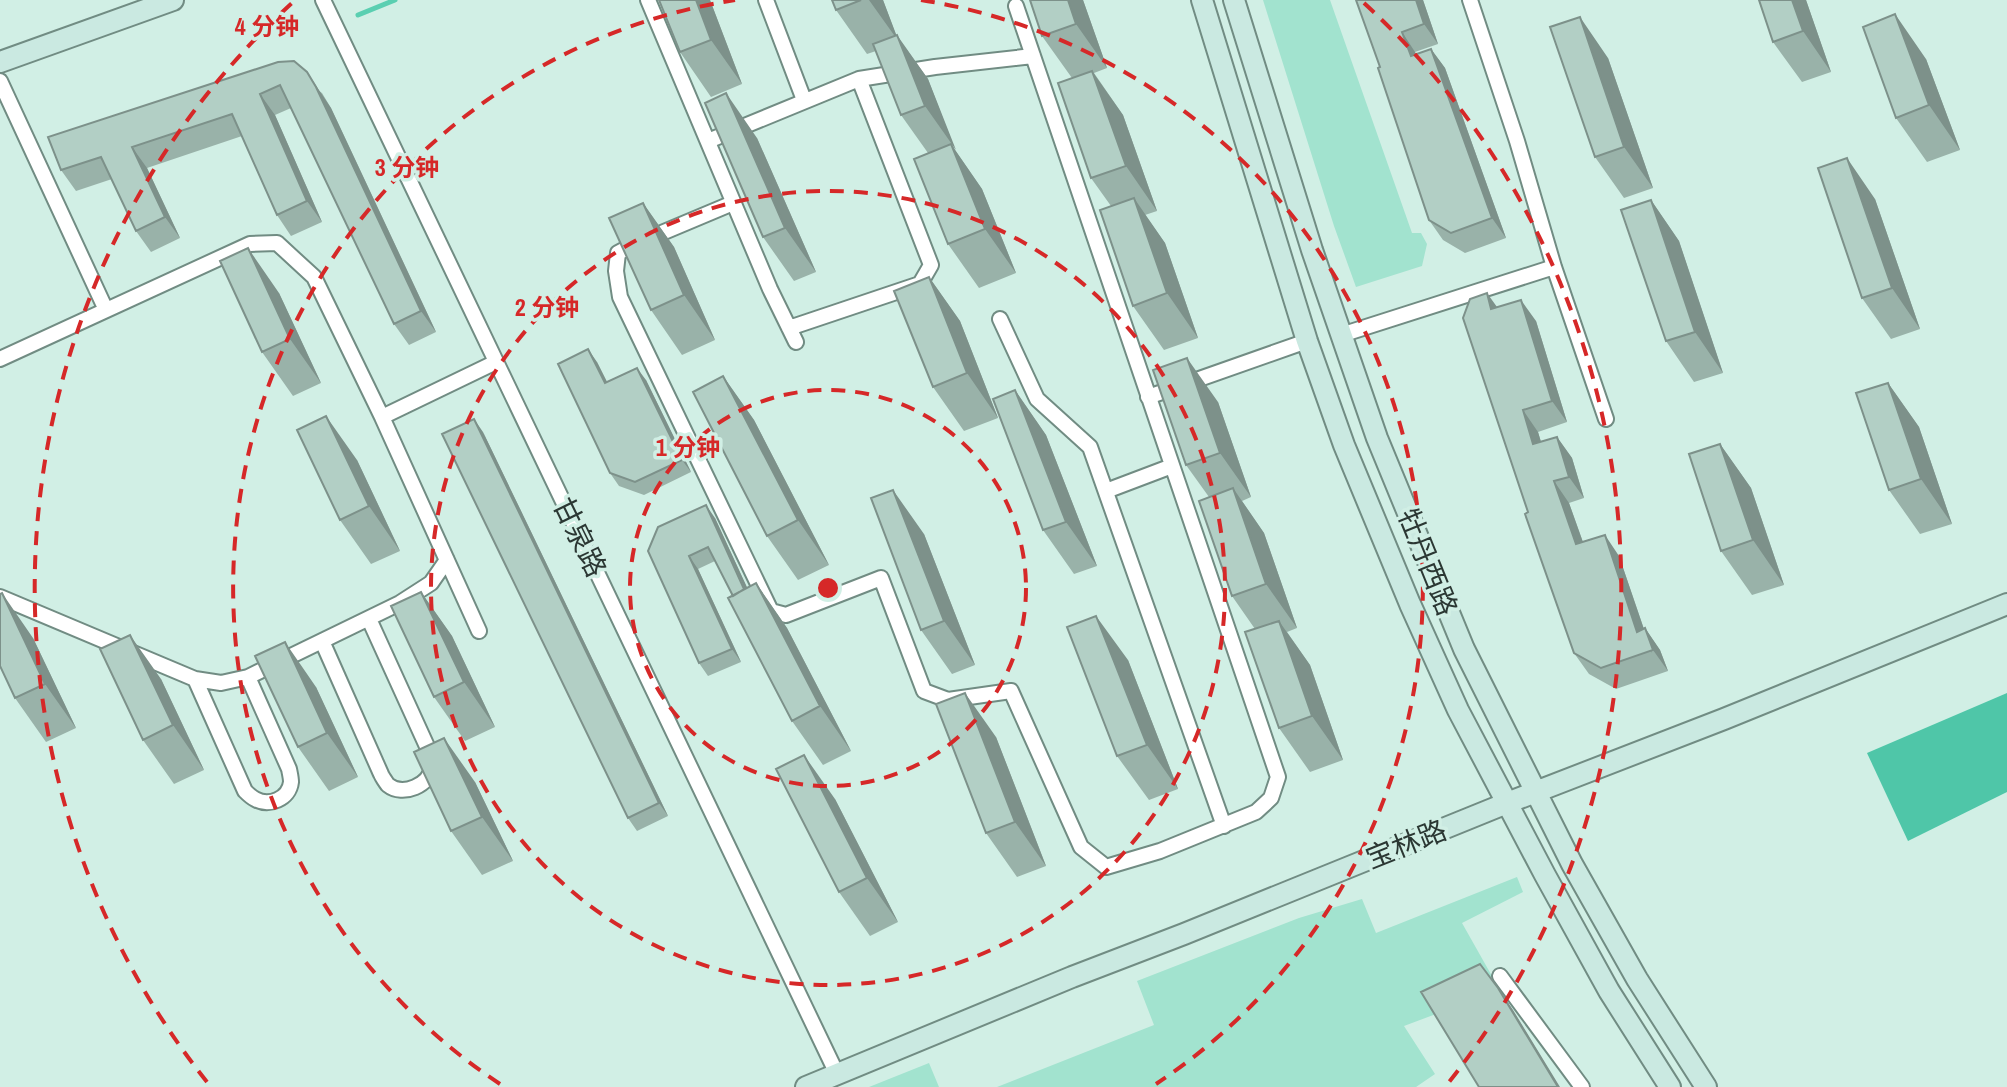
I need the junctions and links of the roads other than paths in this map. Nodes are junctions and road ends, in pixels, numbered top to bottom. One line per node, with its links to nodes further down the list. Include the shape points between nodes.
1 (173, 0): 10 (street)
2 (323, 0): 22 (street, 甘泉路)
3 (648, 0): 14 (street)
4 (766, 0): 13 (street)
5 (1202, 0): 20 (street, 牡丹西路)
6 (1234, 0): 19 (street, 牡丹西路)
7 (1470, 0): 16 (street)
8 (1016, 6): 9 (street)
9 (1033, 56): 11 (street); 23 (street)
10 (0, 62)
11 (859, 79): 13 (street); 15 (street, via 931,265 920,284 792,335)
12 (0, 81): 17 (street)
13 (804, 100): 14 (street)
14 (708, 141): 15 (street)
15 (733, 203): 38 (street, via 618,253 616,271 620,297 771,611 786,615 881,578 924,691 948,700 1011,691 1081,847 1106,867)
16 (1554, 267): 19 (street); 25 (street)
17 (106, 310): 21 (street); 24 (street, via 250,244 277,243 314,277)
18 (1000, 319): 27 (street, via 1037,399 1090,447)
19 (1341, 335): 36 (street, 牡丹西路, via 1377,438 1464,649)
20 (1307, 341): 23 (street); 37 (street, 牡丹西路, via 1410,604)
21 (0, 359)
22 (496, 362): 24 (street); 40 (street, 甘泉路)
23 (1148, 397): 26 (street)
24 (382, 417): 28 (street)
25 (1606, 419)
26 (1172, 466): 27 (street); 38 (street, via 1278,777 1271,798 1256,812)
27 (1106, 491): 38 (street)
28 (447, 560): 31 (street, via 431,583); 32 (street)
29 (0, 597): 35 (street)
30 (2007, 604): 36 (street, 宝林路)
31 (369, 619): 33 (street); 33 (street, via 430,753 432,765 421,784 399,790 388,785)
32 (479, 631)
33 (322, 641): 34 (street)
34 (248, 677): 35 (street, via 221,683); 35 (street, via 289,769 286,794 267,803 245,791)
35 (195, 679)
36 (1535, 792): 37 (street, 宝林路); 44 (street, 牡丹西路, via 1637,979)
37 (1507, 803): 40 (street, 宝林路); 43 (street, 牡丹西路, via 1609,991)
38 (1224, 826)
39 (1500, 976): 42 (street)
40 (837, 1074): 41 (street, 宝林路)
41 (806, 1087)
42 (1582, 1087)
43 (1670, 1087)
44 (1706, 1087)

